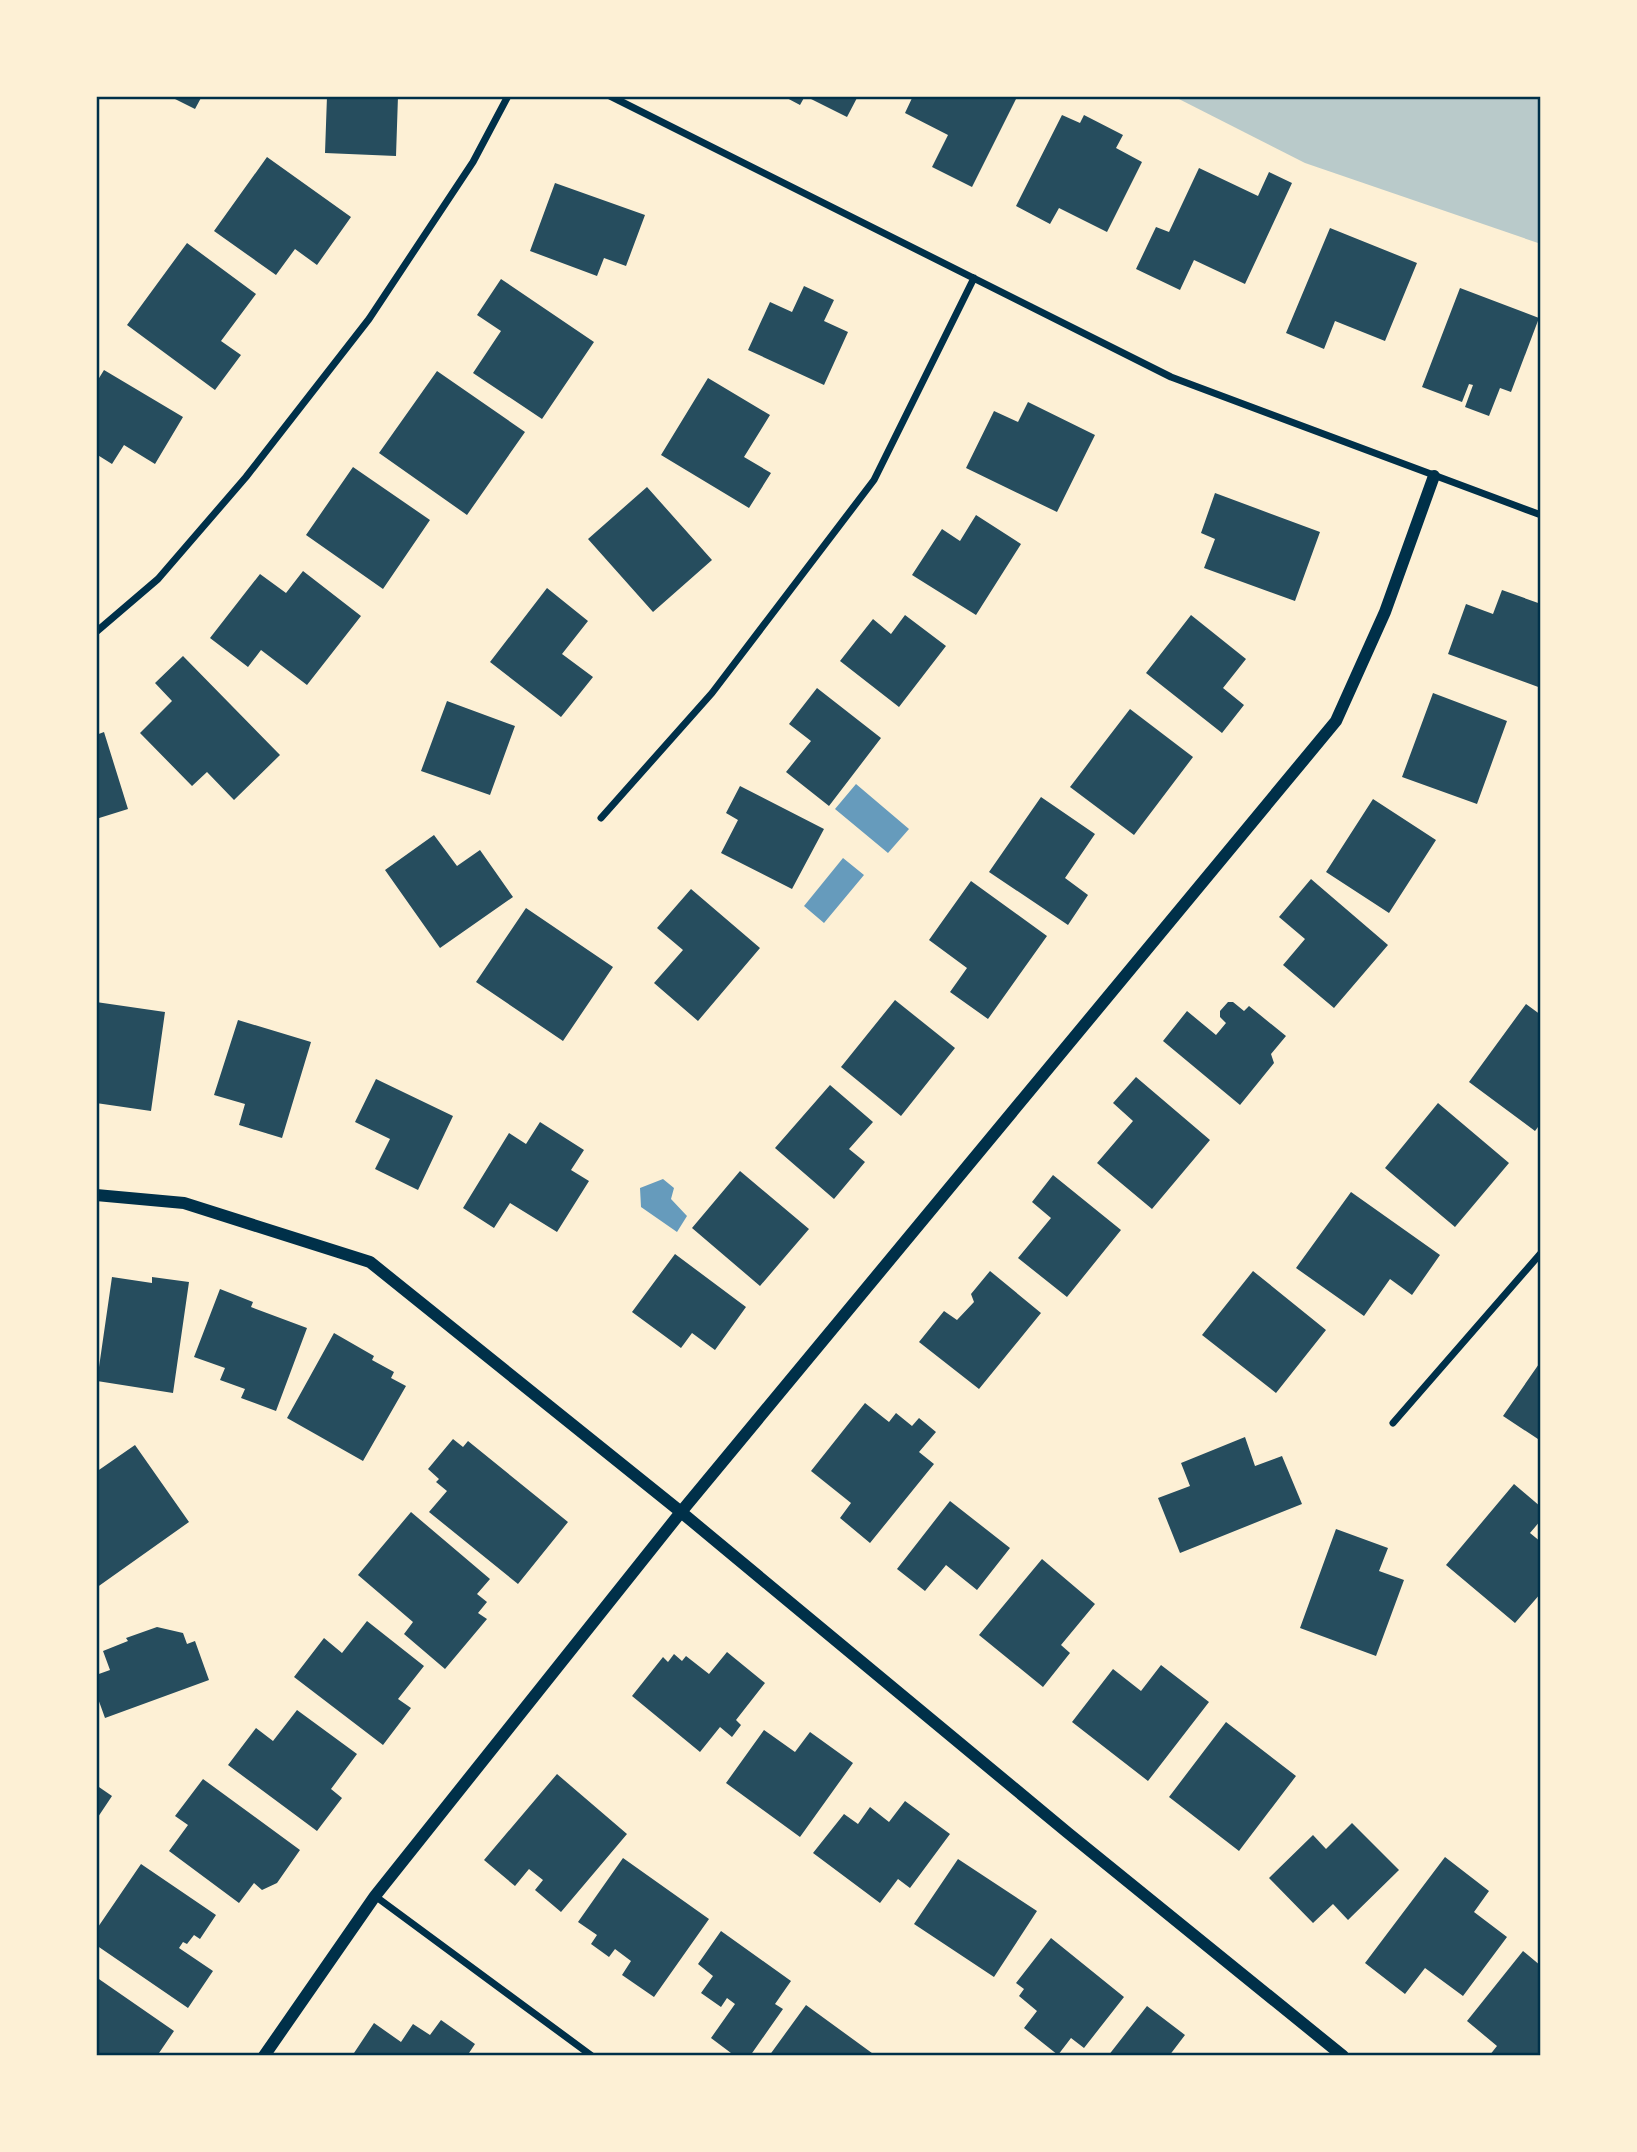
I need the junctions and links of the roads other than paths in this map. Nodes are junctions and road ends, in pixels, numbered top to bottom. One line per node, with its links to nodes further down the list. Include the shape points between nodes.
1 (508, 96): 6 (street, via 472,162 369,319 246,477 167,569)
2 (610, 96): 3 (street)
3 (974, 278): 4 (street, via 1171,377); 7 (street, via 874,480 712,693)
4 (1434, 476): 5 (street); 11 (street, via 1385,612 1336,721)
5 (1541, 515)
6 (96, 632)
7 (601, 818)
8 (96, 1195): 11 (street, via 184,1203 370,1262)
9 (1541, 1253): 10 (street)
10 (1393, 1423)
11 (681, 1511): 12 (street); 15 (street)
12 (374, 1896): 13 (street); 14 (street)
13 (264, 2056)
14 (592, 2056)
15 (1343, 2056)

